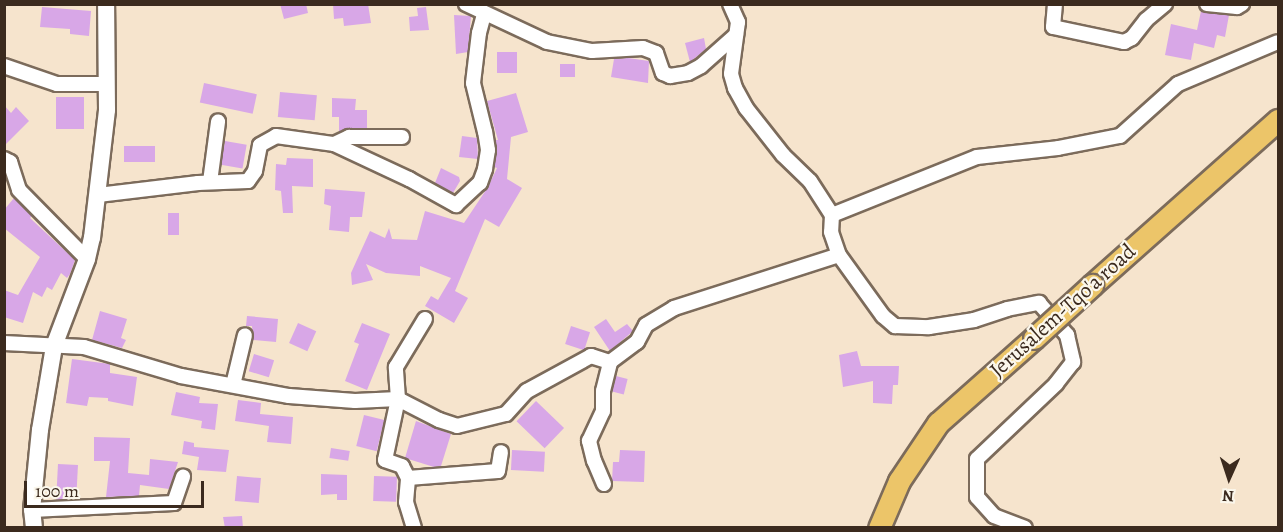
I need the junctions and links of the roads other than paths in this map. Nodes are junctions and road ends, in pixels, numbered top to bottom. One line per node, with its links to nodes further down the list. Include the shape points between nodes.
1 (106, 4): 12 (street)
2 (465, 4): 8 (street)
3 (730, 4): 9 (street, via 738,22)
4 (1055, 4): 5 (street, via 1053,27 1124,42)
5 (1165, 4)
6 (1207, 4): 7 (street)
7 (1242, 4)
8 (484, 14): 9 (street, via 547,42 592,51 643,48 656,52 663,73 670,76 701,66); 16 (street, via 473,83 488,150 483,176 456,205)
9 (736, 35): 20 (street, via 731,74 735,88 746,108 783,155 810,181)
10 (1278, 42): 20 (street, via 1178,84 1120,136 977,157)
11 (4, 66): 12 (street, via 57,84)
12 (106, 84): 19 (street)
13 (1278, 120): 37 (main road, Jerusalem-Tqo'a road, bridge, via 938,423 898,481)
14 (218, 122): 18 (street)
15 (402, 137): 16 (street, via 349,137)
16 (334, 144): 18 (street, via 276,136 260,145 255,171 248,181)
17 (4, 159): 22 (street, via 10,162 19,190)
18 (210, 182): 19 (street)
19 (98, 195): 22 (street)
20 (832, 215): 21 (street, via 831,232)
21 (839, 255): 27 (street, via 674,308 646,325 637,342); 38 (street, via 883,316 895,326 948,325 1039,303 1067,335 1073,362 1056,384 977,459 977,497 994,516)
22 (87, 259): 26 (street)
23 (425, 319): 29 (street, via 396,367)
24 (245, 335): 28 (street)
25 (4, 343): 26 (street)
26 (54, 346): 28 (street, via 84,347); 34 (street)
27 (610, 362): 29 (street, via 591,356 527,391 506,414 457,426); 33 (street, via 603,411 589,441)
28 (233, 386): 29 (street, via 289,396 355,401)
29 (398, 399): 32 (street, via 385,460 402,466)
30 (501, 452): 32 (street, via 498,471)
31 (183, 477): 34 (street, via 174,503)
32 (408, 478): 36 (street, via 406,502)
33 (604, 484)
34 (32, 510): 35 (street)
35 (34, 528)
36 (414, 528)
37 (879, 528)
38 (1025, 528)

